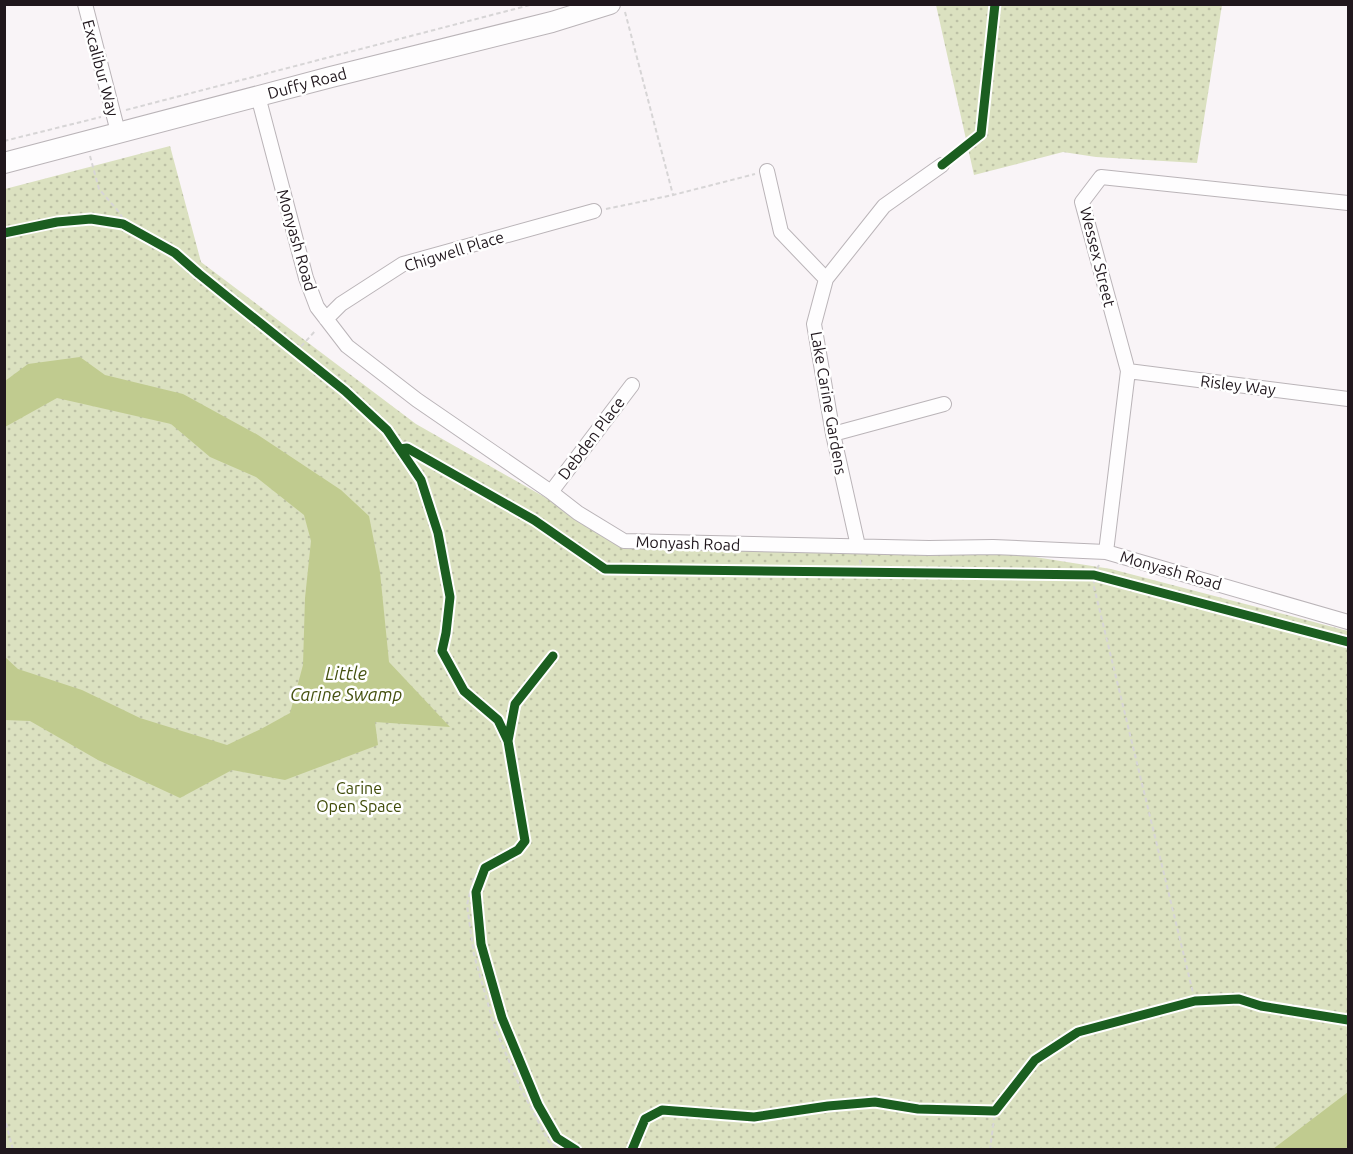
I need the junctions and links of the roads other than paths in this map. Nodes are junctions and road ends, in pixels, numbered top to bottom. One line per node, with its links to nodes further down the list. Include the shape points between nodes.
1 (85, 4): 4 (street, Excalibur Way)
2 (610, 4): 3 (main road, Duffy Road)
3 (258, 96): 4 (main road, Duffy Road); 11 (street, Monyash Road, via 306,278)
4 (116, 123): 5 (main road, Duffy Road, via 86,141)
5 (4, 164)
6 (942, 165): 10 (street, Lake Carine Gardens, via 884,206)
7 (767, 171): 10 (street, via 782,232)
8 (1348, 203): 12 (street, Wessex Street, via 1101,177 1082,202)
9 (594, 211): 11 (street, Chigwell Place, via 403,264 341,304)
10 (826, 279): 16 (street, Lake Carine Gardens, via 814,324)
11 (326, 319): 17 (street, Monyash Road, via 347,346 417,400)
12 (1128, 371): 14 (street, Risley Way); 19 (street, Wessex Street)
13 (632, 385): 17 (street, Debden Place)
14 (1348, 399)
15 (944, 404): 16 (street)
16 (833, 434): 18 (street, Lake Carine Gardens)
17 (551, 492): 18 (street, Monyash Road, via 624,541)
18 (858, 546): 19 (street, Monyash Road)
19 (1106, 552): 20 (street, Monyash Road)
20 (1348, 622)

